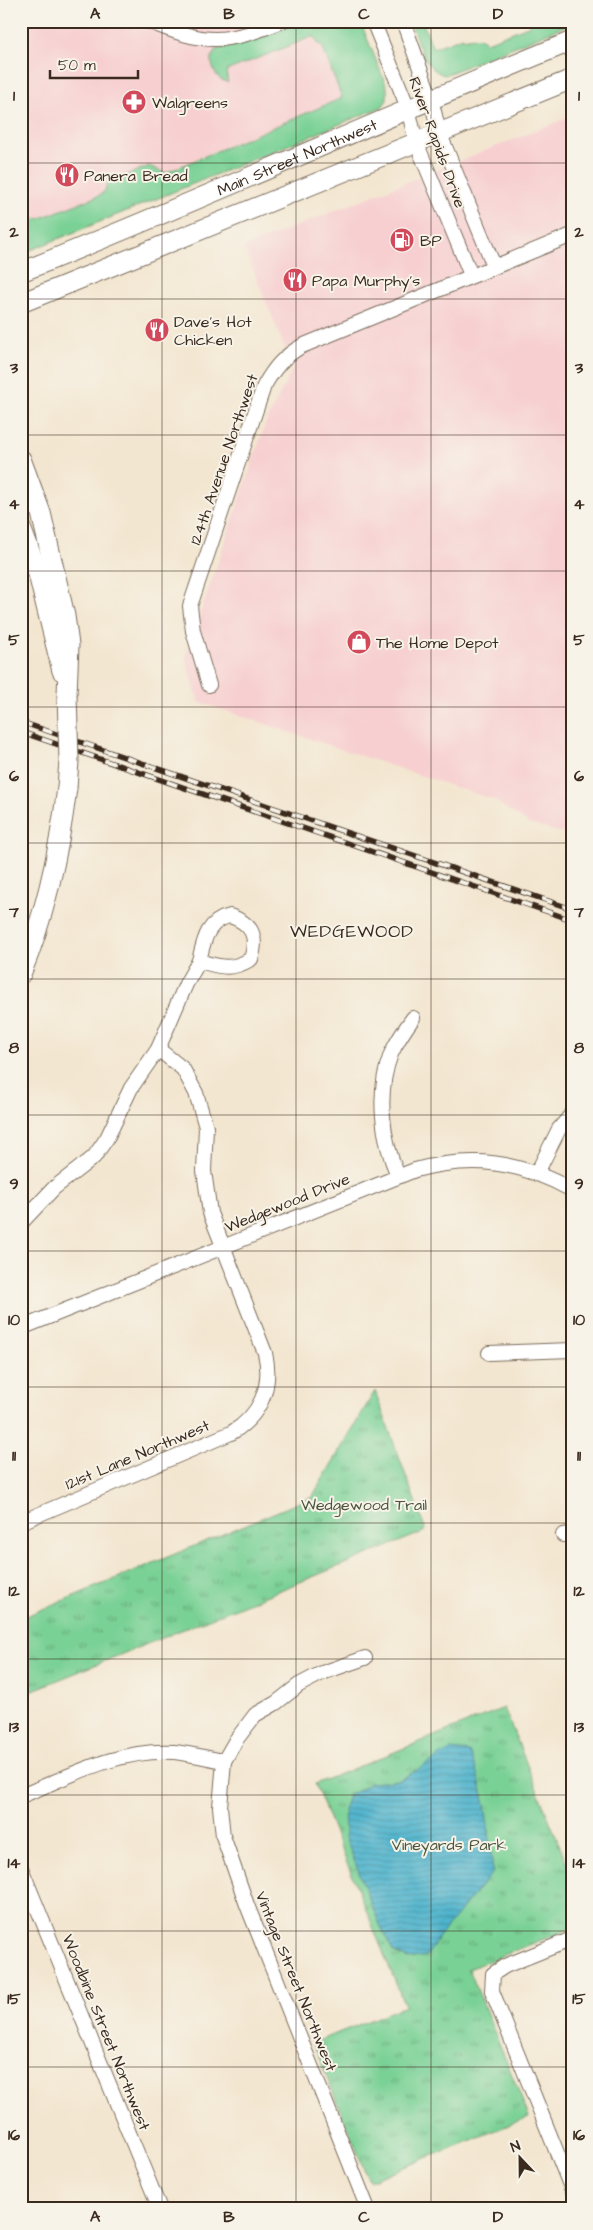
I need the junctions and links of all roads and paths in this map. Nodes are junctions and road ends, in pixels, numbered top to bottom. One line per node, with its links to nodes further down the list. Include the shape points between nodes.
1 (148, 21): 2 (street, via 178,34 224,40 248,35)
2 (282, 21)
3 (373, 21): 8 (street, River Rapids Drive)
4 (402, 21): 7 (street, River Rapids Drive)
5 (572, 41): 7 (main road, Main Street Northwest)
6 (572, 79): 9 (main road, Main Street Northwest)
7 (431, 99): 8 (main road, Main Street Northwest); 9 (street, River Rapids Drive)
8 (408, 108): 10 (street, River Rapids Drive); 11 (main road, Main Street Northwest)
9 (439, 132): 10 (main road, Main Street Northwest); 14 (street, River Rapids Drive)
10 (416, 142): 16 (street, River Rapids Drive); 17 (main road, Main Street Northwest)
11 (148, 222): 13 (main road, via 130,219 113,223); 15 (main road, Main Street Northwest)
12 (572, 235): 14 (street)
13 (21, 258)
14 (494, 266): 16 (street, 124th Avenue Northwest)
15 (21, 272)
16 (471, 275): 20 (street, 124th Avenue Northwest, via 302,346 285,357 270,375 190,606 193,631)
17 (21, 303)
18 (21, 459): 21 (main road, via 41,513 66,616 69,645)
19 (21, 528): 21 (main road, via 36,570)
20 (209, 685)
21 (67, 694): 23 (main road, bridge, via 69,761 54,872)
22 (199, 961): 25 (street)
23 (21, 974)
24 (413, 1018): 28 (street, via 391,1054 384,1088 384,1128 388,1153)
25 (158, 1049): 30 (street, via 131,1088 107,1138 94,1156 54,1188); 31 (street, 121st Lane Northwest, via 183,1069 196,1093 206,1127 206,1193)
26 (572, 1114): 27 (street, via 559,1129)
27 (537, 1173): 28 (street, Wedgewood Drive, via 500,1163 466,1161 432,1165); 29 (street, Wedgewood Drive)
28 (398, 1176): 31 (street, Wedgewood Drive)
29 (572, 1190)
30 (21, 1223)
31 (222, 1247): 32 (street, Wedgewood Drive); 35 (street, 121st Lane Northwest, via 267,1364 264,1397 259,1406 244,1426 231,1433)
32 (21, 1328)
33 (572, 1350): 34 (street)
34 (489, 1353)
35 (21, 1522)
36 (365, 1658): 37 (street, via 298,1685 255,1715)
37 (224, 1761): 38 (street, via 175,1752 143,1753 112,1759); 43 (street, Vintage Street Northwest, via 220,1807 223,1836 247,1905)
38 (21, 1796)
39 (21, 1868): 42 (street, Woodbine Street Northwest)
40 (572, 1939): 41 (street, via 505,1966 493,1974 492,1991)
41 (572, 2190)
42 (160, 2209)
43 (368, 2209)

